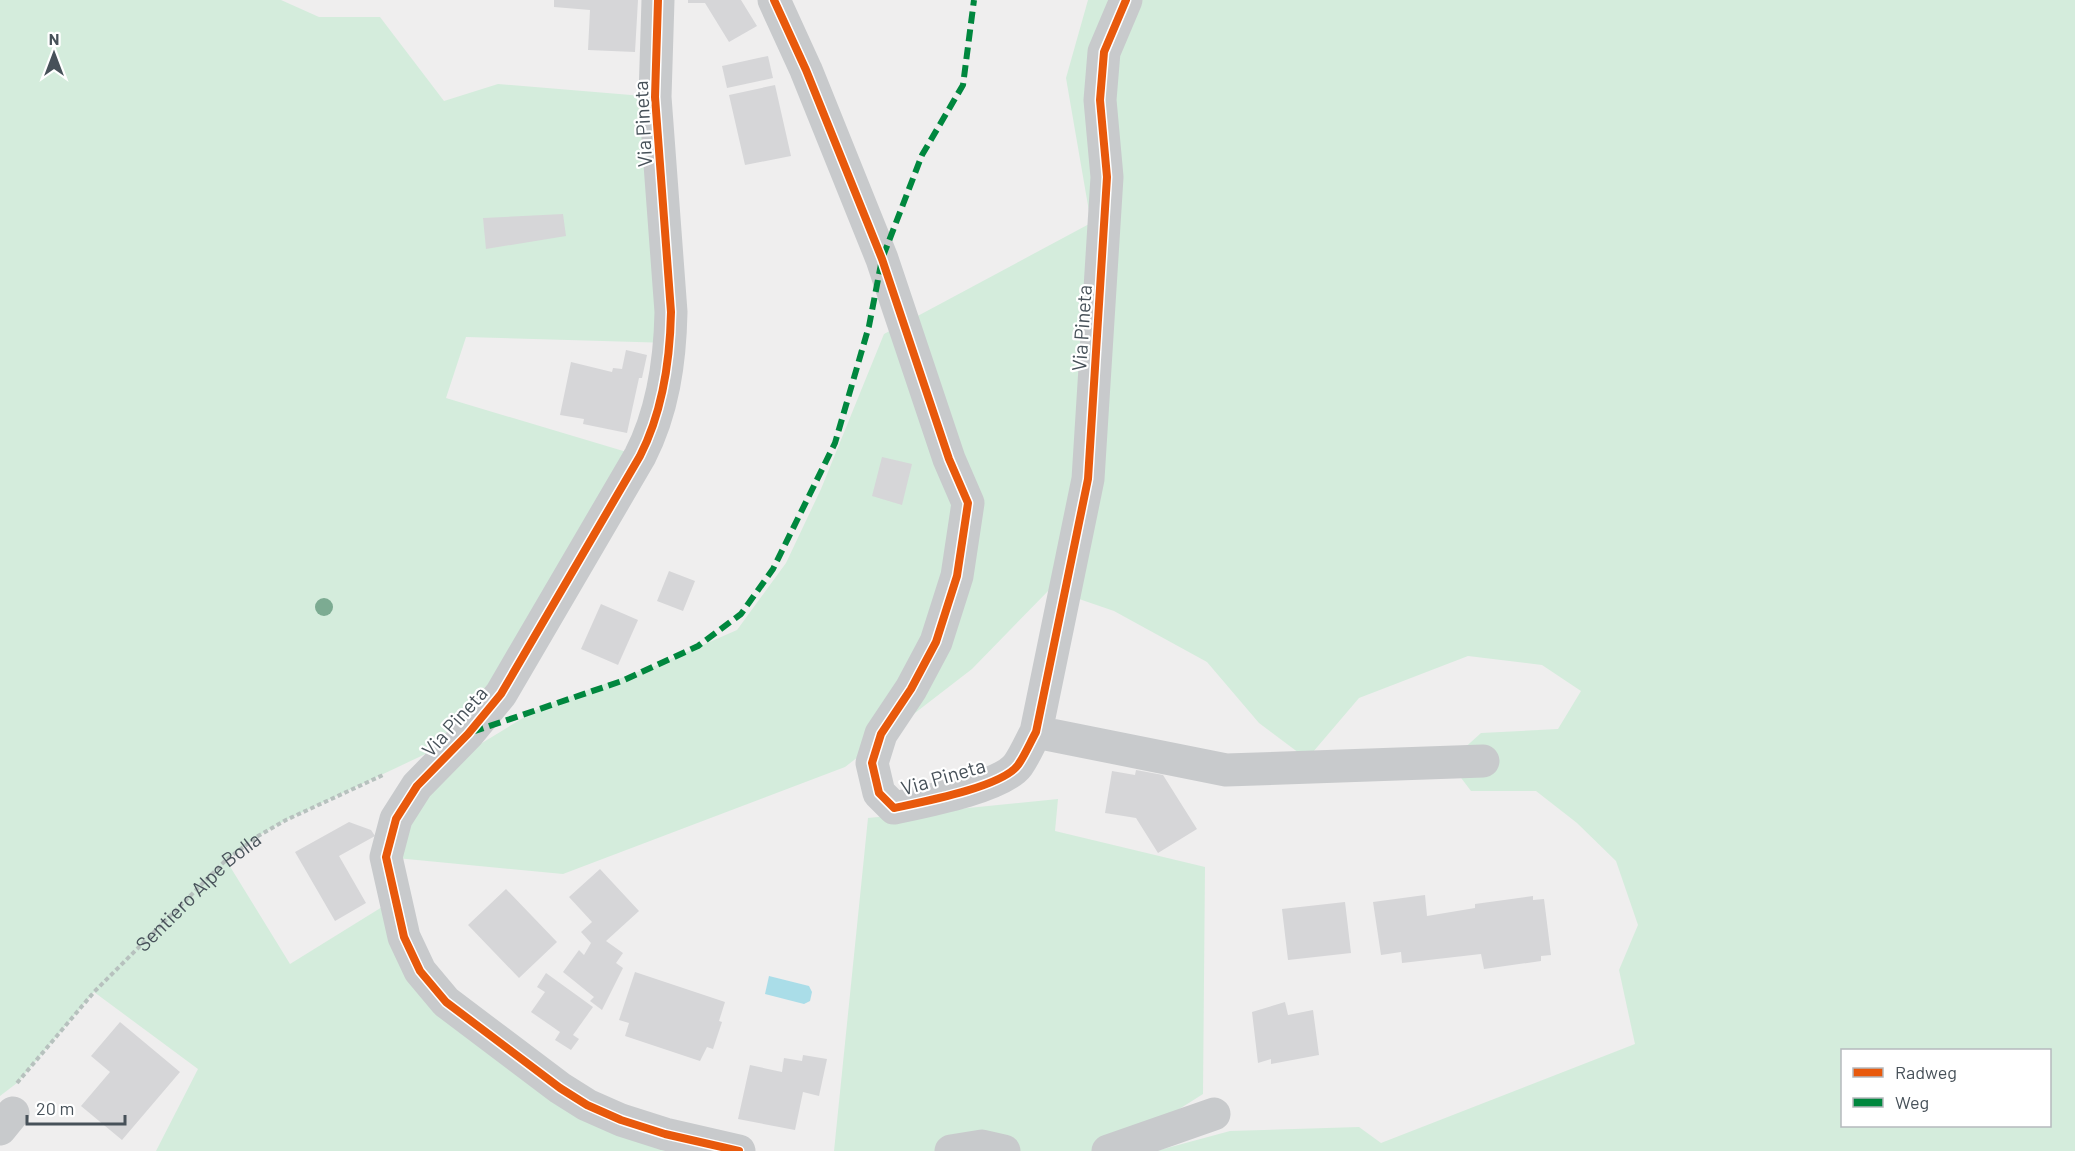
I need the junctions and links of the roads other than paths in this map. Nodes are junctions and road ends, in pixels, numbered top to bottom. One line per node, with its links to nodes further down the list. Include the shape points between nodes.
1 (658, 0): 7 (street, Via Pineta, via 655,97 671,343 658,412 640,456 501,694 417,786 396,819 386,857 404,937 420,971 446,1002 587,1105 665,1134)
2 (774, 0): 4 (street, Via Pineta, via 882,259 949,459 968,503 957,576 936,642 881,734 872,763 879,792 894,808 949,796 994,780 1017,767)
3 (1126, 0): 4 (street, Via Pineta, via 1104,52 1100,100 1107,177 1088,479)
4 (1036, 732): 5 (street, via 1226,770)
5 (1482, 761)
6 (1214, 1114): 10 (street)
7 (739, 1151)
8 (951, 1151): 9 (street, via 982,1146)
9 (1004, 1151)
10 (1108, 1151)

